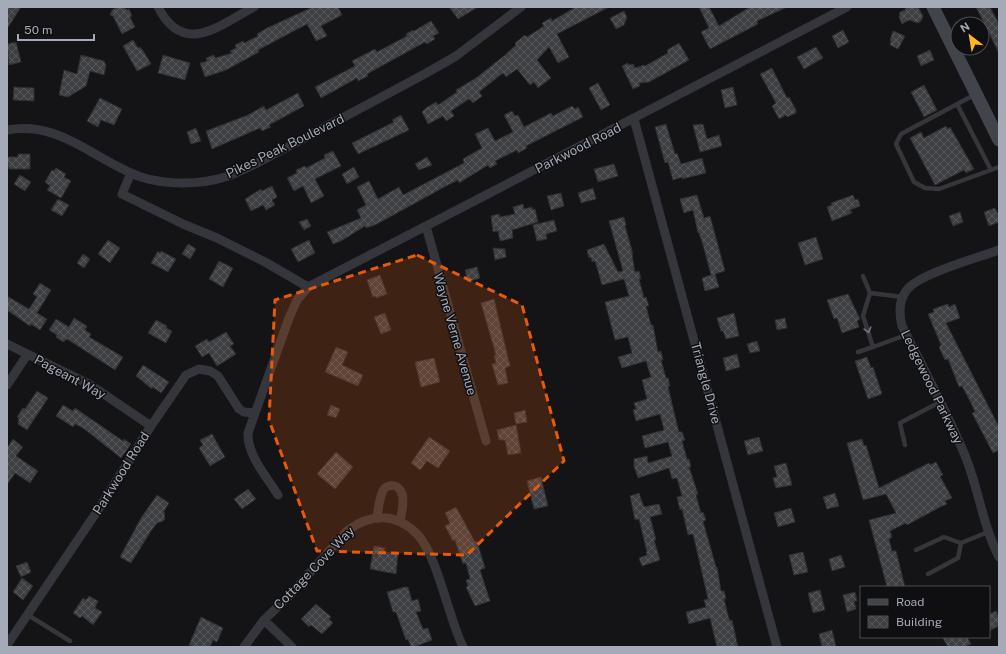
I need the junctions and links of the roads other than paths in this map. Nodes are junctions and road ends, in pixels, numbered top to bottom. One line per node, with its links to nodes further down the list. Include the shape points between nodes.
1 (158, 7): 2 (street, via 173,29 192,34 210,30)
2 (254, 7)
3 (519, 7): 13 (street, Pikes Peak Boulevard, via 456,56 430,72 239,171 211,180 187,183 155,180)
4 (847, 7): 8 (street, Parkwood Road)
5 (933, 7): 6 (main road)
6 (976, 94): 7 (lane); 10 (main road)
7 (957, 104): 12 (lane); 12 (lane, via 900,134 896,144 914,182 925,188 939,189)
8 (634, 119): 14 (street, Parkwood Road); 46 (street, Triangle Drive)
9 (7, 130): 13 (street, Pikes Peak Boulevard, via 31,127 56,133)
10 (999, 140)
11 (999, 167): 12 (lane)
12 (991, 170)
13 (131, 173): 17 (street, via 122,194 218,238)
14 (426, 226): 17 (street, Parkwood Road); 29 (street, Wayne Verne Avenue)
15 (999, 250): 19 (street, via 920,279 912,284)
16 (863, 276): 18 (lane)
17 (308, 287): 27 (street, Parkwood Road, via 297,300)
18 (870, 293): 19 (lane); 22 (lane, one-way to 22, via 863,316)
19 (903, 297): 20 (street, Ledgewood Parkway, via 900,317)
20 (906, 335): 22 (lane); 26 (street, Ledgewood Parkway)
21 (7, 344): 24 (street, Pageant Way)
22 (873, 347): 23 (lane)
23 (858, 352)
24 (27, 354): 25 (street); 28 (street, Pageant Way, via 89,384)
25 (7, 385)
26 (940, 402): 30 (lane, via 900,423); 34 (street, Ledgewood Parkway, via 973,477)
27 (254, 413): 28 (street, Parkwood Road, via 239,409 218,376 199,369 186,376); 31 (street, Parkwood Road, via 248,433 250,450)
28 (150, 426): 39 (street, Parkwood Road)
29 (486, 441)
30 (905, 445)
31 (278, 495)
32 (376, 518): 33 (street, Cottage Cove Way); 33 (street, via 382,492 392,485 399,488 402,494); 40 (street, Cottage Cove Way, via 356,524 347,531)
33 (400, 522): 45 (street, Cottage Cove Way, via 411,528 424,543)
34 (988, 532): 35 (lane); 37 (street, Ledgewood Parkway)
35 (960, 543): 36 (lane, via 944,537); 38 (lane, via 958,558)
36 (916, 550)
37 (999, 557)
38 (928, 574)
39 (28, 615): 41 (lane); 42 (street, Parkwood Road)
40 (264, 620): 43 (street, Cottage Cove Way); 44 (street)
41 (70, 641)
42 (7, 645)
43 (244, 647)
44 (292, 647)
45 (463, 647)
46 (777, 647)

